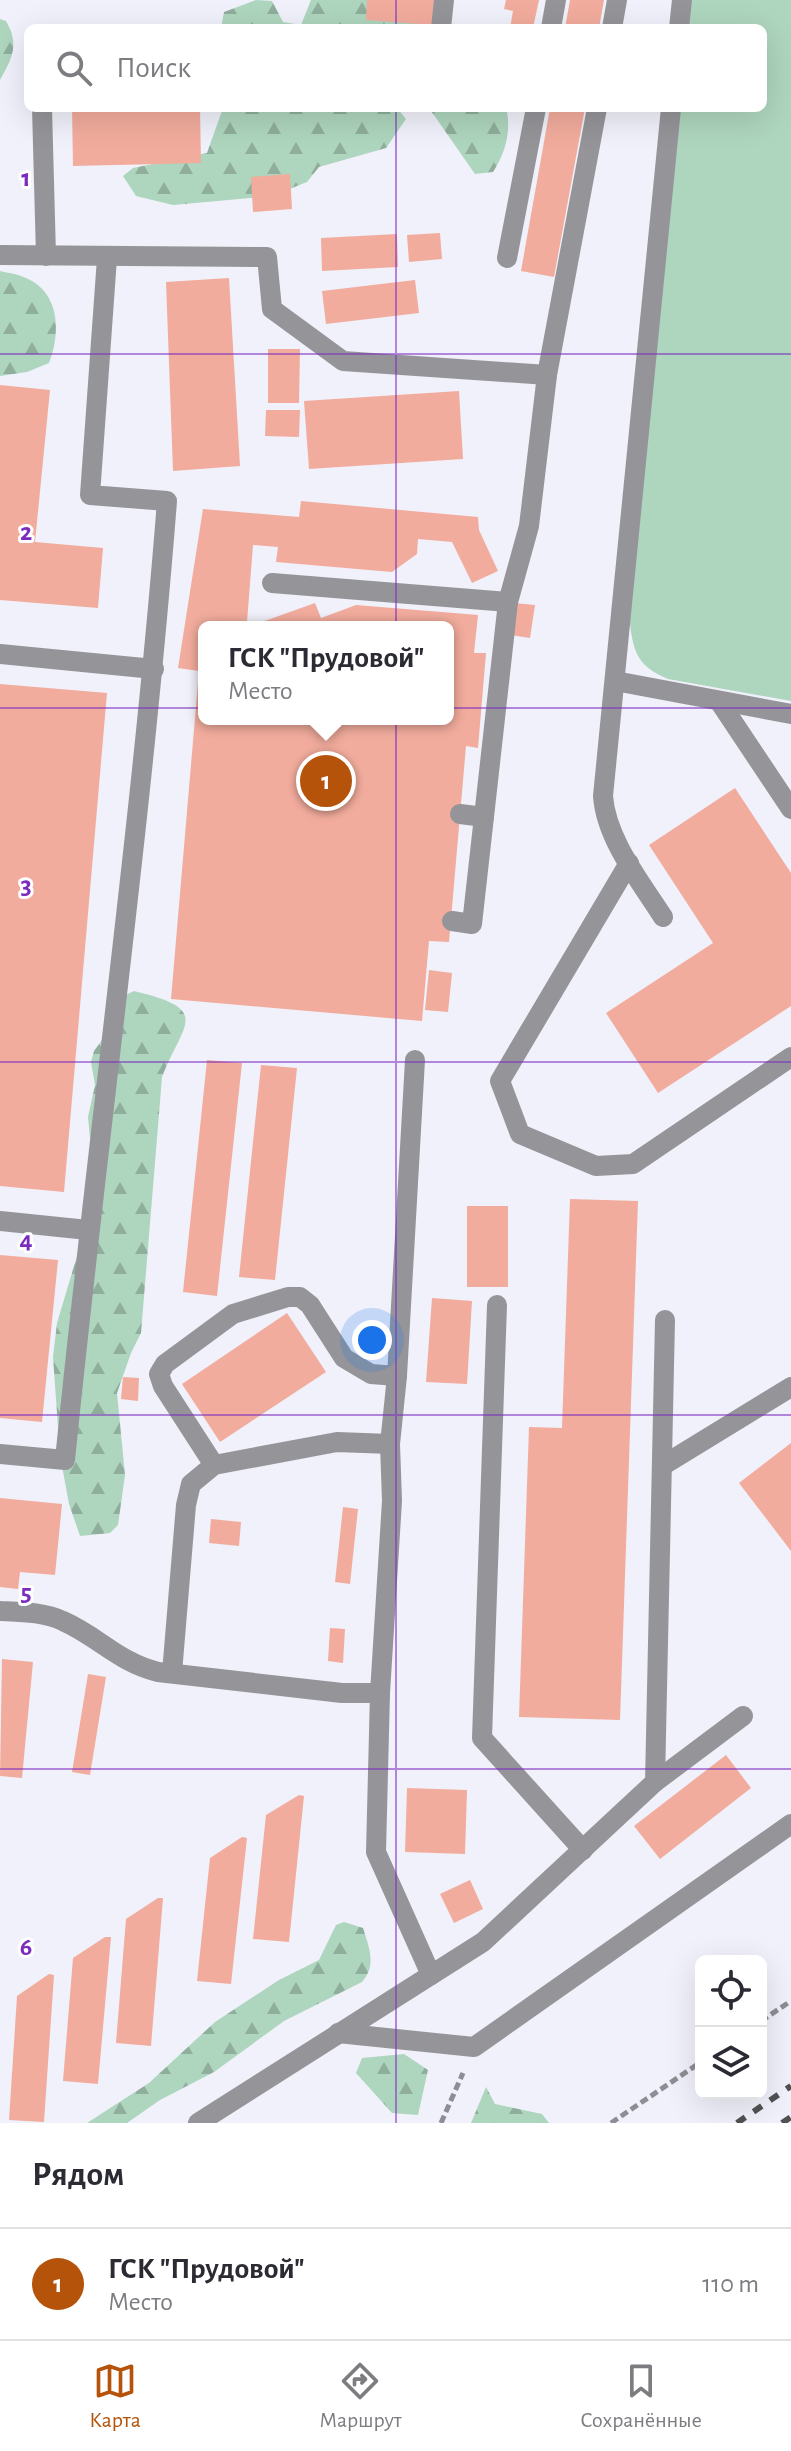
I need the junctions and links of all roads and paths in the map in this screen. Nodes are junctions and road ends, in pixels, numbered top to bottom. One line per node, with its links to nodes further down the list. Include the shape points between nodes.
1 (444, 0): 5 (street)
2 (556, 0): 6 (street)
3 (617, 0): 7 (street)
4 (682, 0): 8 (street)
5 (441, 24)
6 (552, 24)
7 (613, 24)
8 (679, 24)
9 (42, 112): 14 (street)
10 (535, 112): 16 (street)
11 (596, 112): 17 (street)
12 (671, 112): 22 (street)
13 (0, 255): 14 (street)
14 (46, 256): 15 (street)
15 (107, 258): 17 (street, via 267,257 272,309 343,361); 21 (street, via 90,495 167,501)
16 (507, 258)
17 (547, 375): 19 (street, via 529,526)
18 (272, 583): 19 (street)
19 (508, 602): 27 (street, via 490,698)
20 (0, 654): 21 (street)
21 (154, 669): 34 (street)
22 (615, 681): 23 (street); 28 (street, via 604,812)
23 (719, 701): 24 (street); 25 (street)
24 (791, 714)
25 (791, 809)
26 (460, 814): 27 (street)
27 (484, 817): 30 (street, via 472,924)
28 (629, 863): 29 (street); 31 (street, via 500,1081 520,1134 596,1166 633,1164)
29 (663, 917)
30 (452, 921)
31 (791, 1057)
32 (415, 1060): 37 (street)
33 (0, 1221): 34 (street)
34 (88, 1230): 40 (street, via 65,1460)
35 (497, 1305): 49 (street, via 482,1738)
36 (665, 1320): 42 (street)
37 (397, 1376): 39 (street); 41 (street, via 371,1374 344,1358 300,1297 233,1314 159,1374)
38 (791, 1387): 42 (street)
39 (390, 1444): 41 (street, via 337,1442); 45 (street, via 392,1501)
40 (0, 1454)
41 (214, 1465): 44 (street, via 191,1484 187,1498)
42 (662, 1466): 47 (street)
43 (0, 1611): 44 (street, via 61,1619 135,1666)
44 (172, 1673): 45 (street)
45 (380, 1693): 50 (street, via 376,1852)
46 (743, 1716): 47 (street)
47 (655, 1782): 49 (street)
48 (791, 1824): 54 (street)
49 (583, 1850): 50 (street, via 501,1928)
50 (431, 1975): 53 (street)
51 (791, 2001): 52 (path)
52 (767, 2017)
53 (338, 2033): 54 (street); 56 (street)
54 (474, 2047): 57 (path)
55 (695, 2066): 58 (path)
56 (198, 2123)
57 (441, 2123)
58 (611, 2123)

